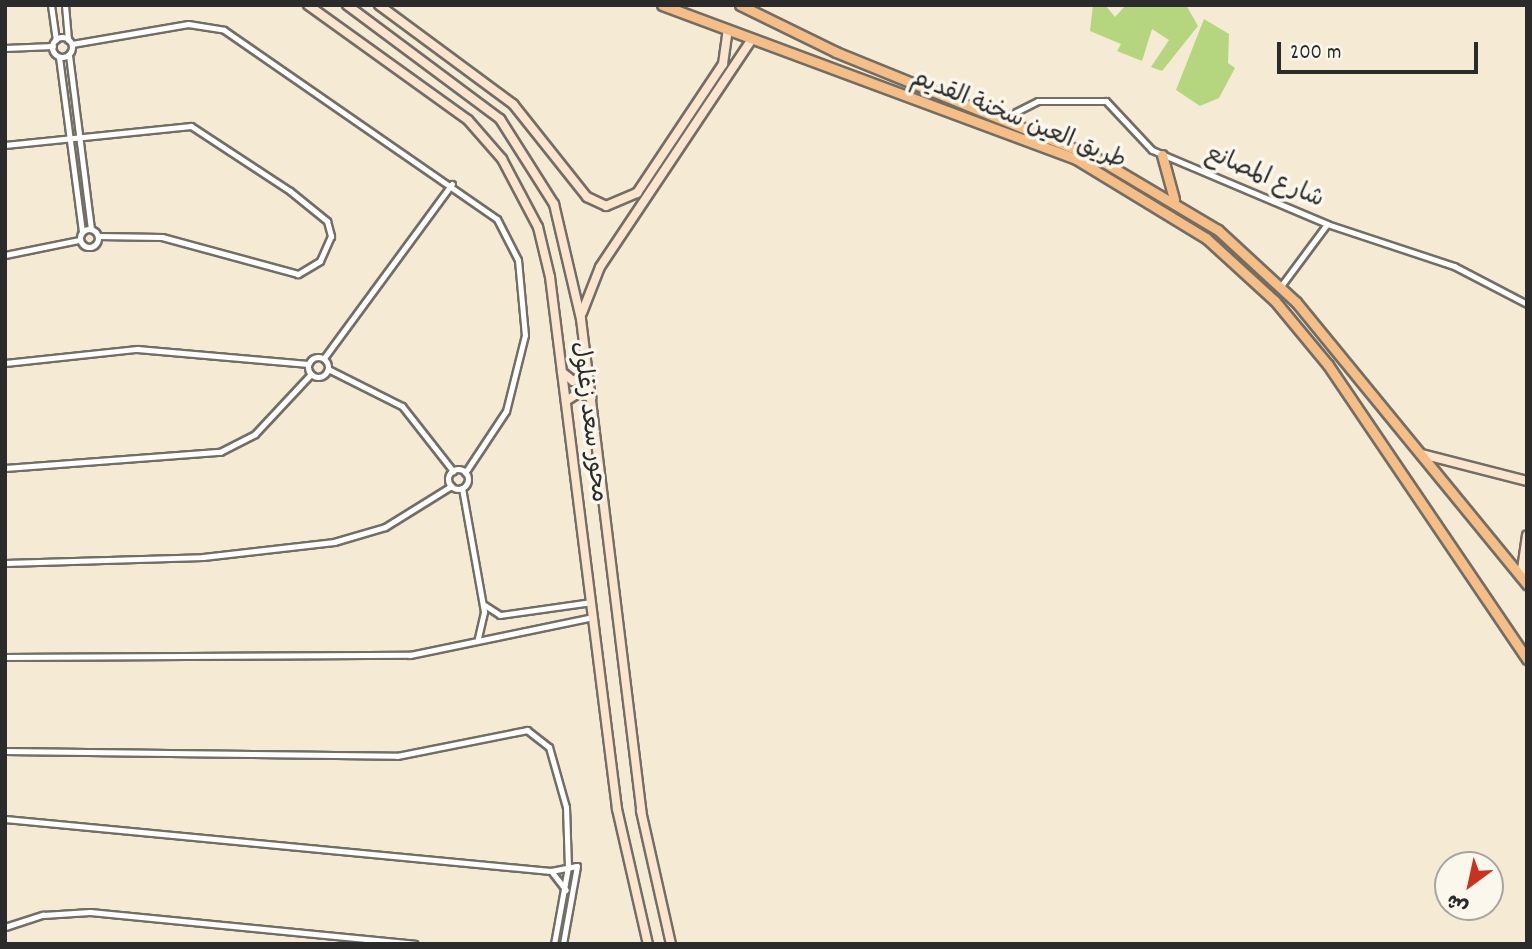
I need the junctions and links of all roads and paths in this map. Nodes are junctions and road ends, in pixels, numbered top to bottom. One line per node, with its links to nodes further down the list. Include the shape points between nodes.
1 (51, 5): 11 (street)
2 (65, 5): 10 (street)
3 (308, 5): 35 (main road, محور سعد زغلول, via 449,104 502,159 545,252)
4 (347, 5): 30 (main road, محور سعد زغلول, via 471,94 516,138 554,204)
5 (379, 5): 8 (main road, via 513,104 583,192 606,206 634,197 723,64)
6 (662, 5): 8 (main road, طريق العين سخنة القديم)
7 (740, 5): 15 (main road, طريق العين سخنة القديم)
8 (728, 30): 9 (main road, طريق العين سخنة القديم)
9 (752, 39): 30 (main road, via 600,267); 57 (main road, طريق العين سخنة القديم, via 1076,159 1206,238 1275,301 1328,365)
10 (70, 42): 11 (street); 13 (street); 20 (street, via 188,24 224,30)
11 (54, 43): 12 (street); 14 (street)
12 (5, 48)
13 (69, 55): 14 (street); 16 (street)
14 (59, 57): 17 (street)
15 (1002, 119): 19 (street, شارع المصانع, via 1033,102 1098,99 1120,109 1145,145); 21 (main road, طريق العين سخنة القديم)
16 (80, 142): 17 (street); 23 (street); 25 (street, via 175,125 200,129 321,215 331,236 320,261 298,274 183,241)
17 (70, 143): 18 (street); 24 (street)
18 (5, 145)
19 (1162, 155): 21 (main road); 22 (street, شارع المصانع)
20 (452, 184): 31 (street); 43 (street, via 506,233 525,300 522,354 506,411)
21 (1175, 200): 28 (main road, طريق العين سخنة القديم)
22 (1326, 224): 28 (street); 29 (street, شارع المصانع, via 1437,259)
23 (91, 229): 24 (street); 25 (street)
24 (82, 231): 26 (street)
25 (98, 236): 26 (street, via 91,248)
26 (79, 240): 27 (street)
27 (5, 255)
28 (1281, 286): 40 (main road, طريق العين سخنة القديم)
29 (1527, 304)
30 (581, 319): 37 (main road, محور سعد زغلول)
31 (324, 358): 33 (street); 34 (street)
32 (5, 363): 33 (street, via 137,349)
33 (308, 364): 36 (street)
34 (328, 369): 36 (street, via 321,376); 42 (street, via 402,406)
35 (562, 372): 37 (main road, via 573,381); 39 (main road, محور سعد زغلول)
36 (311, 374): 41 (street, via 255,434 220,452)
37 (586, 376): 38 (main road, محور سعد زغلول)
38 (591, 398): 39 (main road, via 580,393); 68 (main road, محور سعد زغلول, via 641,811)
39 (566, 401): 50 (main road, محور سعد زغلول)
40 (1414, 449): 44 (main road, via 1437,461); 49 (main road, طريق العين سخنة القديم)
41 (5, 468)
42 (453, 471): 43 (street); 45 (street)
43 (466, 473): 46 (street)
44 (1527, 481)
45 (451, 486): 46 (street); 48 (street, via 385,527 323,544 203,557)
46 (463, 488): 51 (street)
47 (1527, 535): 49 (main road)
48 (5, 563)
49 (1524, 580)
50 (591, 602): 52 (street); 53 (main road, محور سعد زغلول)
51 (483, 604): 52 (street); 55 (street)
52 (500, 615): 54 (street)
53 (593, 617): 54 (street); 67 (main road, محور سعد زغلول, via 617,809)
54 (503, 631): 55 (street)
55 (478, 638): 56 (street, via 372,657)
56 (5, 657)
57 (1527, 659)
58 (5, 751): 60 (street, via 397,756 527,730 554,755 566,807)
59 (5, 819): 61 (street)
60 (568, 867): 61 (street); 62 (street); 66 (street, via 577,866)
61 (551, 871): 62 (street)
62 (566, 891): 65 (street)
63 (5, 927): 64 (street, via 43,915 90,912)
64 (414, 944)
65 (554, 944)
66 (564, 944)
67 (648, 944)
68 (671, 944)

